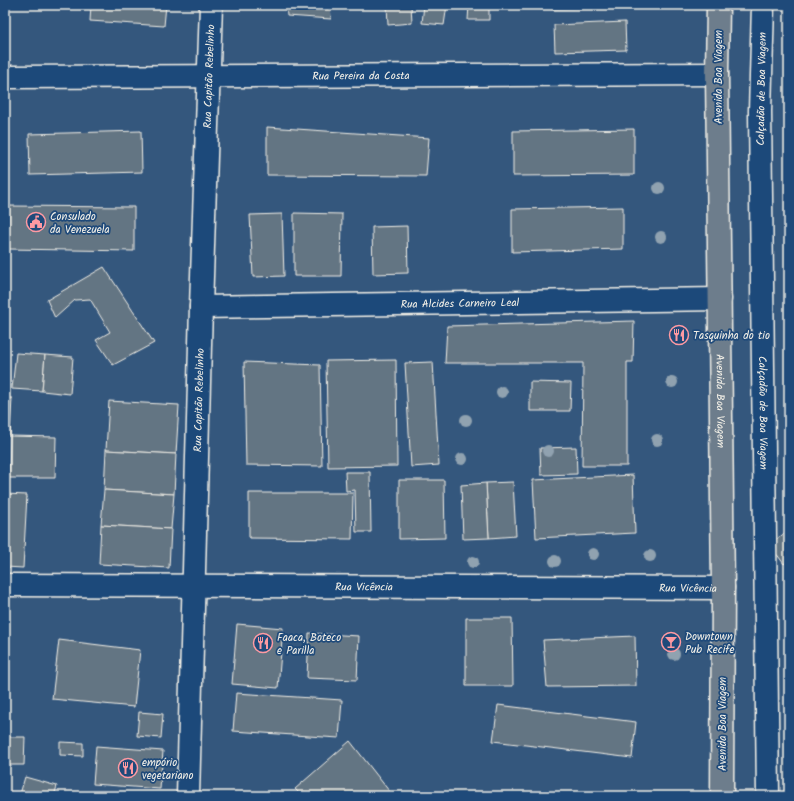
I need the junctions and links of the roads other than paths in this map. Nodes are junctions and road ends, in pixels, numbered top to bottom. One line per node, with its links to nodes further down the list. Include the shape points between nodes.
1 (211, 5): 5 (street, Rua Capitão Rebelinho)
2 (718, 5): 4 (main road, Avenida Boa Viagem)
3 (763, 5): 14 (street, Calçadão de Boa Viagem, via 760,111)
4 (717, 74): 5 (street, Rua Pereira da Costa); 7 (main road, Avenida Boa Viagem)
5 (209, 75): 6 (street, Rua Pereira da Costa); 8 (street, Rua Capitão Rebelinho)
6 (5, 77)
7 (720, 299): 8 (street, Rua Alcides Carneiro Leal); 11 (main road, Avenida Boa Viagem)
8 (201, 307): 10 (street, Rua Capitão Rebelinho)
9 (5, 585): 10 (street, Rua Vicência)
10 (194, 585): 11 (street, Rua Vicência); 12 (street, Rua Capitão Rebelinho)
11 (723, 588): 13 (main road, Avenida Boa Viagem)
12 (188, 796)
13 (722, 796)
14 (768, 796)

